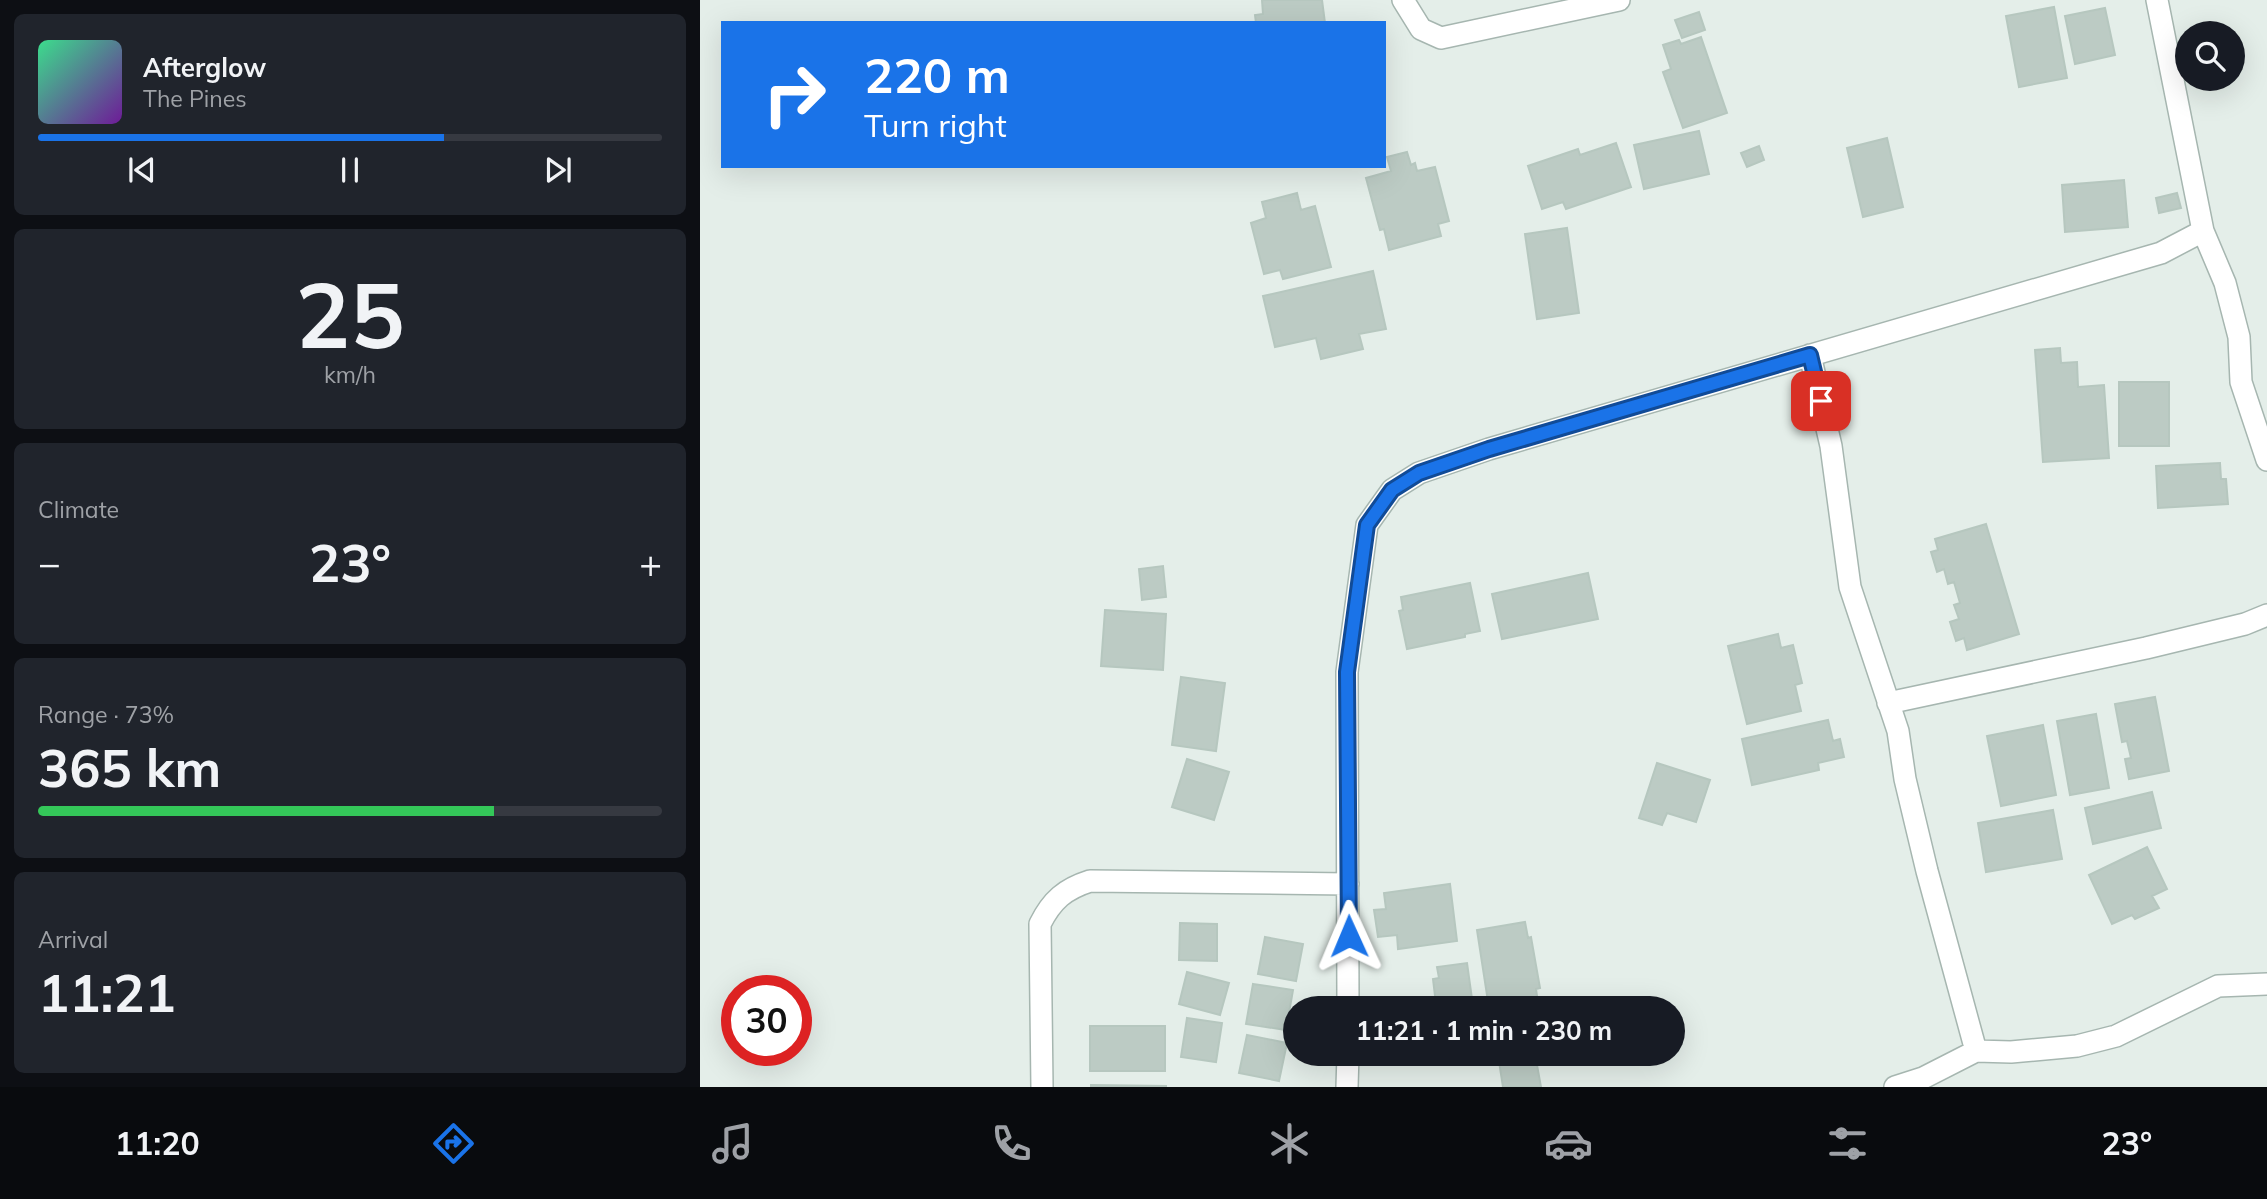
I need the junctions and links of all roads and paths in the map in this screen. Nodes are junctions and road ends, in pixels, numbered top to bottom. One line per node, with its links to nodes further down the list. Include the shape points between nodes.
1 (1403, 0): 2 (street, via 1421,29 1441,38)
2 (1619, 0)
3 (2157, 0): 4 (street)
4 (2203, 231): 5 (street, via 2161,253); 6 (street, via 2225,283 2239,337 2241,382)
5 (1810, 355): 8 (street, via 1831,446 1850,587); 9 (street, via 1489,449 1419,473 1392,490 1367,525 1347,672)
6 (2267, 460)
7 (2267, 615): 8 (street, via 2146,648)
8 (1888, 703): 12 (street)
9 (1348, 884): 11 (street); 14 (street, via 1090,881 1070,887 1050,904 1040,924)
10 (2267, 985): 12 (street, via 2218,986 2097,1041 2041,1051)
11 (1348, 996)
12 (1976, 1051): 16 (street)
13 (1348, 1066): 15 (street)
14 (1042, 1087)
15 (1347, 1087)
16 (1895, 1087)

